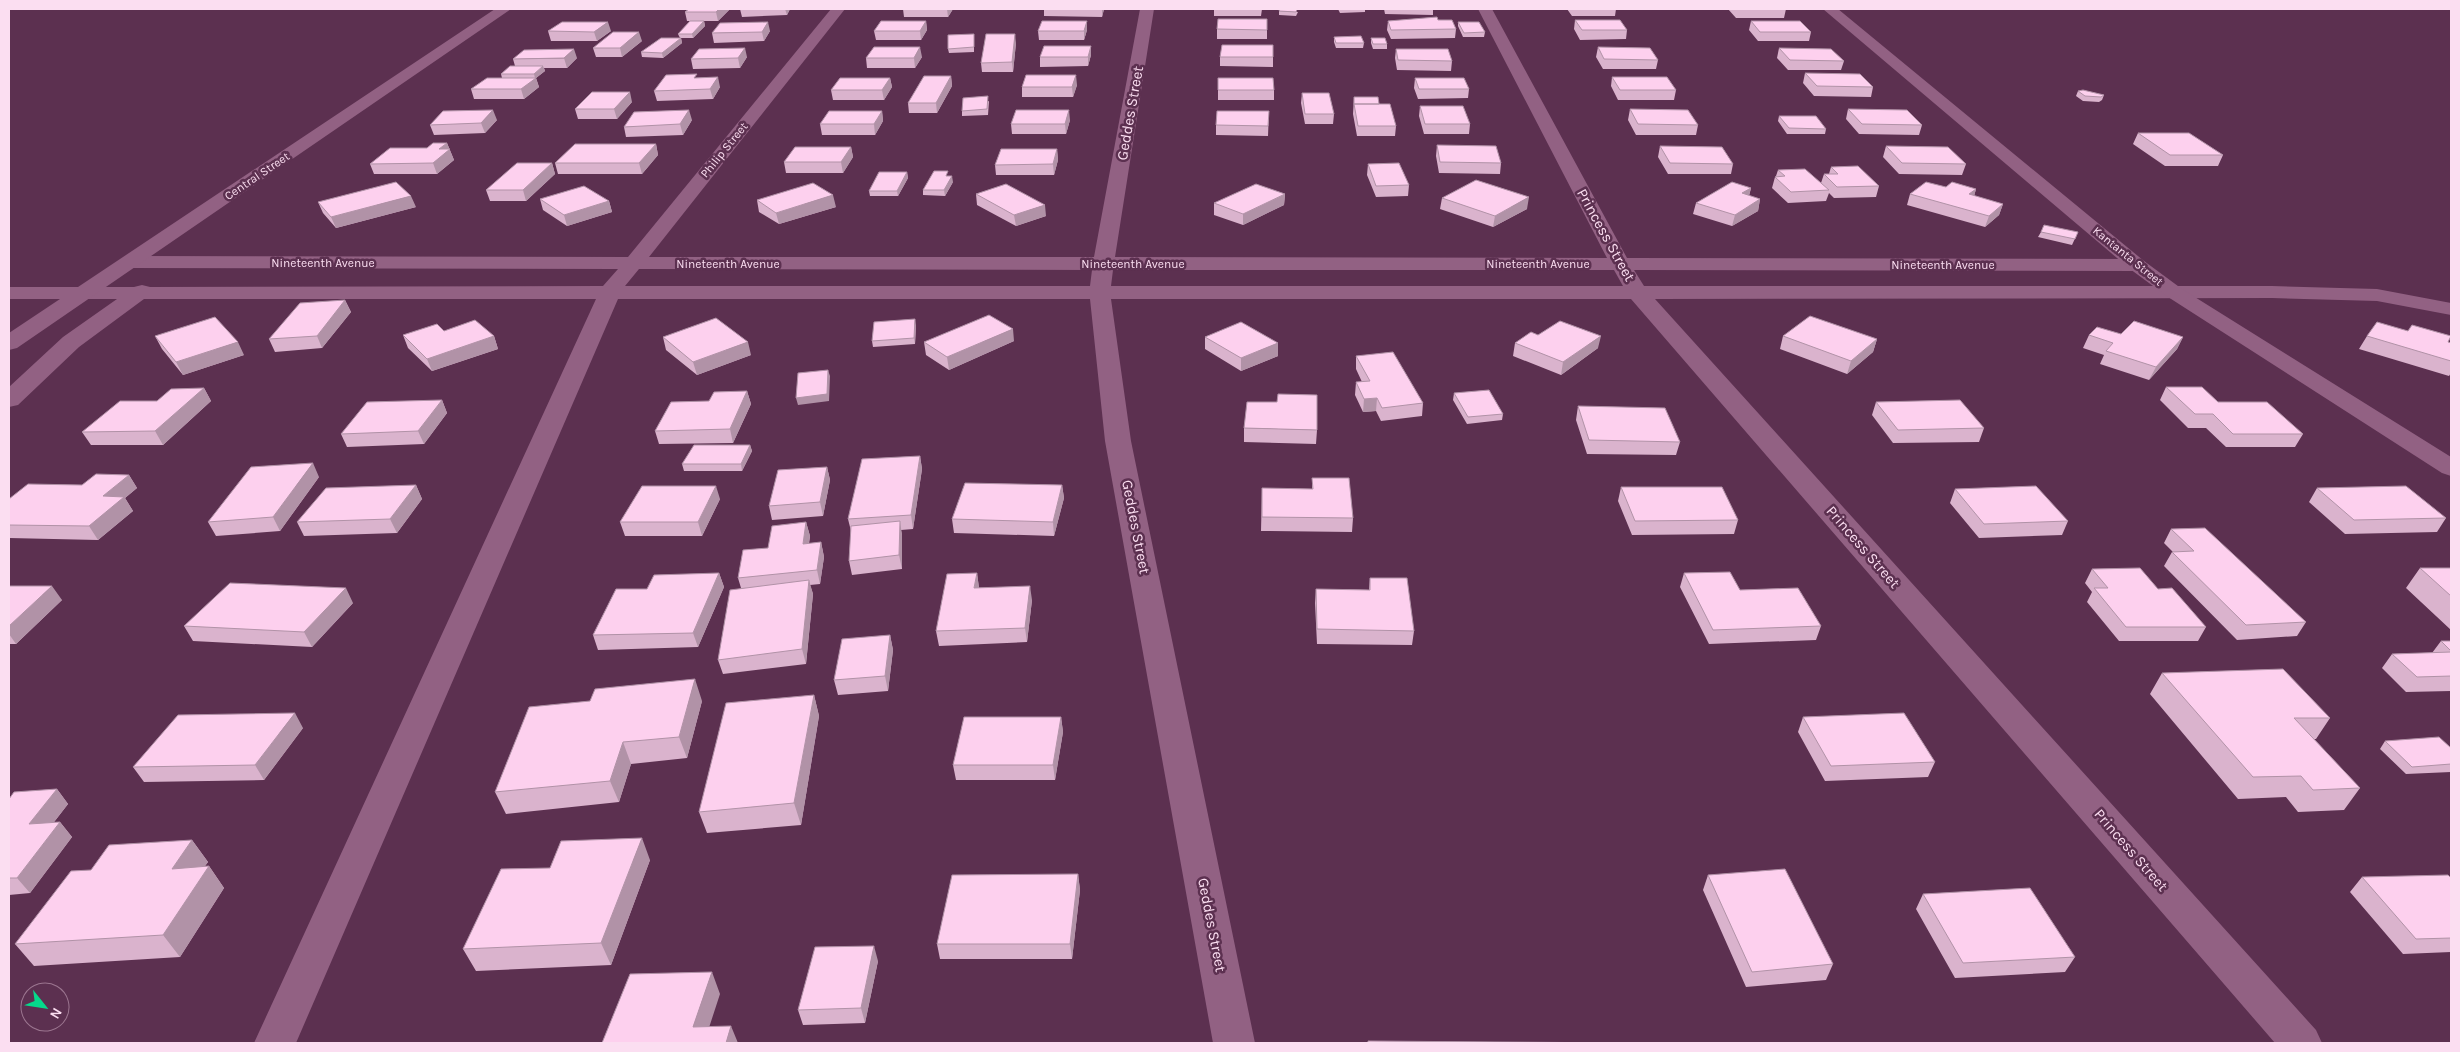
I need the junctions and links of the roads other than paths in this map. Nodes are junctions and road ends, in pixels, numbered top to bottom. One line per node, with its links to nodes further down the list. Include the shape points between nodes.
1 (504, 9): 6 (street, Central Street)
2 (838, 9): 7 (street, Philip Street)
3 (1147, 9): 8 (street, Geddes Street)
4 (1484, 9): 9 (street, Princess Street)
5 (1830, 9): 10 (street, Kantanta Street)
6 (130, 262): 7 (street, Nineteenth Avenue); 13 (street, Central Street)
7 (632, 264): 8 (street, Nineteenth Avenue); 14 (street, Philip Street)
8 (1104, 264): 9 (street, Nineteenth Avenue); 15 (street, Geddes Street)
9 (1620, 264): 10 (street, Nineteenth Avenue); 17 (street, Princess Street)
10 (2137, 266): 18 (street, Kantanta Street)
11 (142, 291): 13 (street); 14 (street); 22 (street, via 71,342)
12 (2451, 291): 19 (street)
13 (83, 292): 16 (street); 21 (street, Central Street)
14 (610, 292): 15 (street); 24 (street, Philip Street)
15 (1100, 292): 17 (street); 25 (street, Geddes Street, via 1118,442)
16 (9, 293)
17 (1638, 293): 18 (street); 26 (street, Princess Street)
18 (2175, 294): 19 (street, via 2335,293); 23 (street, Kantanta Street)
19 (2426, 303): 20 (street)
20 (2451, 309)
21 (9, 343)
22 (9, 400)
23 (2451, 468)
24 (275, 1043)
25 (1234, 1043)
26 (2301, 1043)

